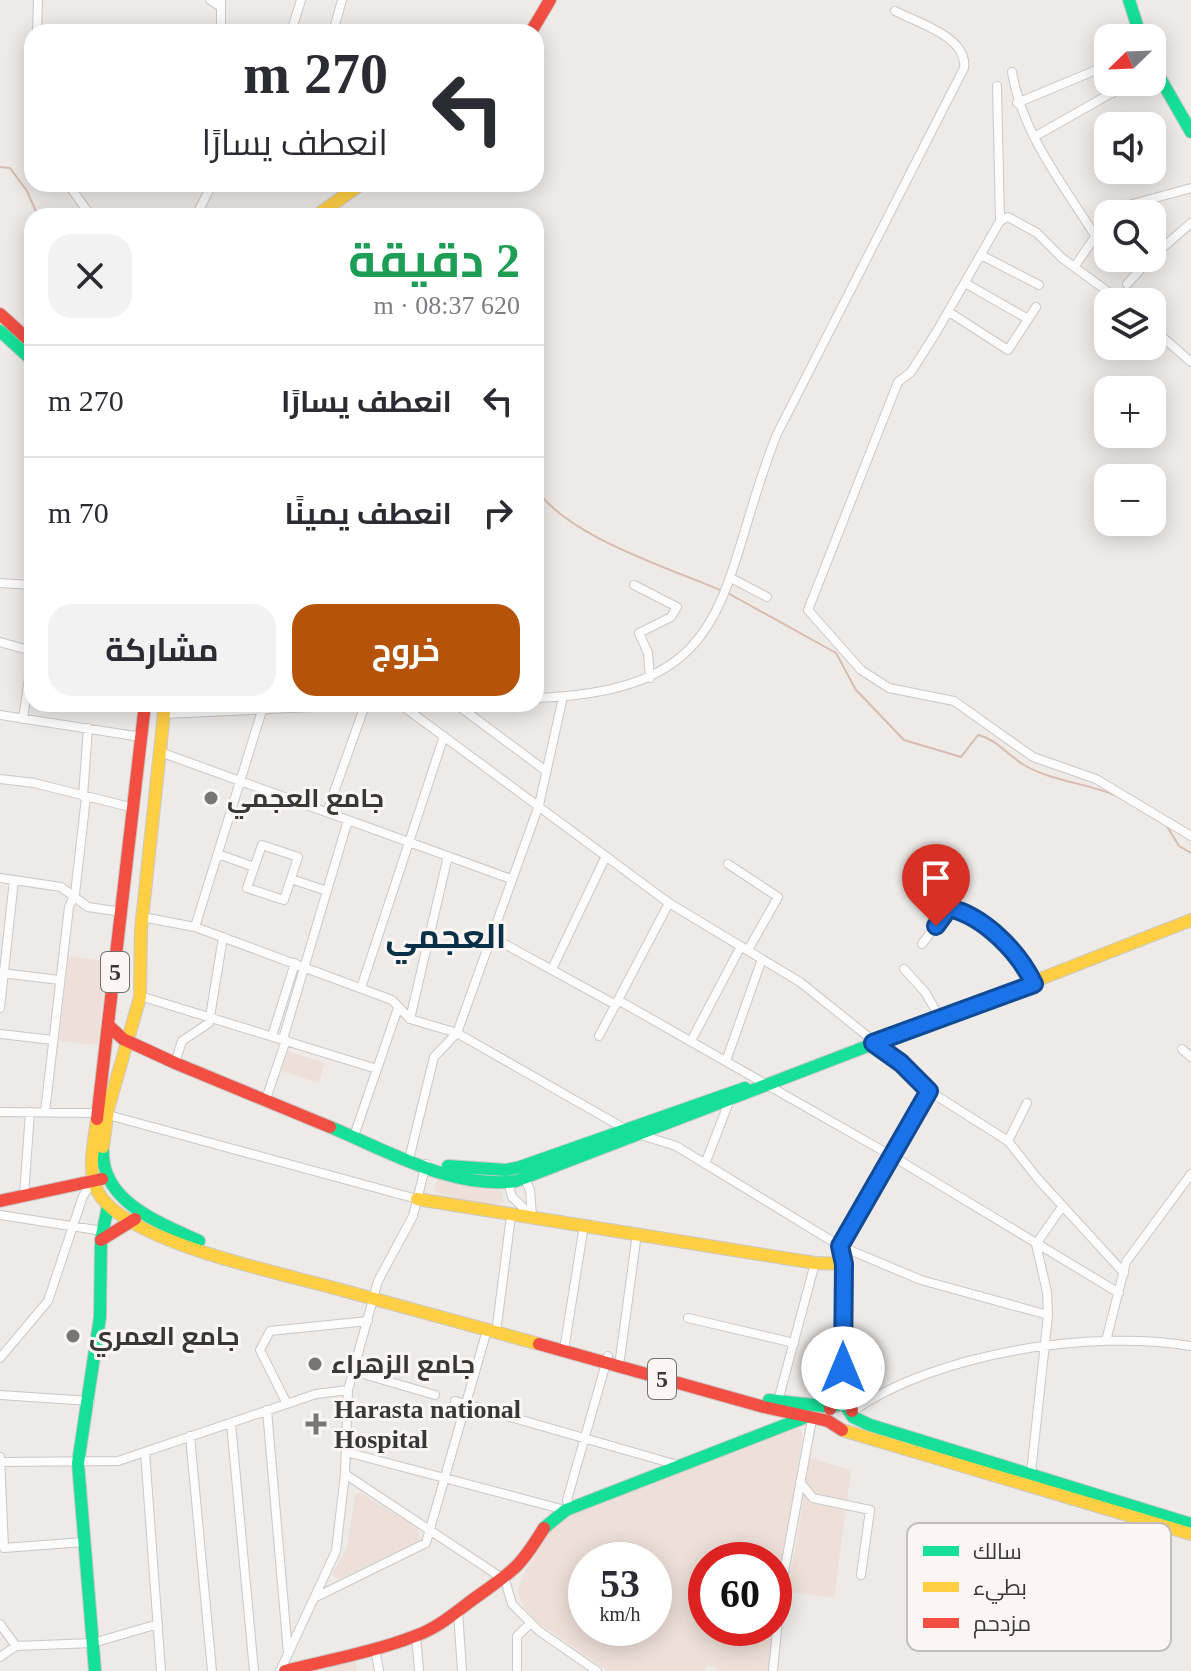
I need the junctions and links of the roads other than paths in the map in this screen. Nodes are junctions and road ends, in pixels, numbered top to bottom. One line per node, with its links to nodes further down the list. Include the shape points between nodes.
1 (38, 0): 9 (street)
2 (210, 0): 7 (street)
3 (301, 0): 11 (street)
4 (342, 0): 12 (street)
5 (550, 0): 13 (main road)
6 (1129, 0): 14 (main road)
7 (221, 3): 10 (street)
8 (895, 11): 47 (street, via 955,42 963,51 964,68 777,434)
9 (37, 24)
10 (221, 24)
11 (294, 24)
12 (335, 24)
13 (536, 24)
14 (1137, 24)
15 (1094, 71): 20 (street)
16 (1012, 72): 20 (street)
17 (997, 86): 27 (street)
18 (1166, 89): 21 (main road)
19 (1108, 96): 22 (street)
20 (1017, 103): 22 (street)
21 (1191, 132)
22 (1034, 137): 29 (street)
23 (1191, 188): 25 (street)
24 (350, 192): 26 (main road)
25 (1147, 200)
26 (327, 208)
27 (1000, 221): 31 (street); 32 (street, via 1008,217 1031,228)
28 (1191, 223): 30 (street)
29 (1094, 234): 32 (street)
30 (1166, 245)
31 (981, 255): 34 (street); 36 (street)
32 (1075, 266): 37 (street)
33 (1139, 272): 35 (street)
34 (965, 283): 39 (street); 41 (street)
35 (1127, 284)
36 (1039, 285)
37 (1104, 288)
38 (1036, 307): 41 (street)
39 (949, 312): 41 (street, via 1008,350); 80 (street, via 911,372 898,382 804,610 861,670 889,688 954,701 1033,757 1096,779)
40 (0, 314): 43 (main road)
41 (1028, 319)
42 (0, 331): 45 (main road)
43 (24, 336)
44 (1166, 340): 46 (street)
45 (24, 353)
46 (1191, 362)
47 (731, 578): 51 (street); 54 (street, via 696,643)
48 (0, 583): 49 (street)
49 (24, 584)
50 (634, 585): 54 (street, via 677,607 671,617 639,633)
51 (767, 597)
52 (0, 642): 53 (street)
53 (24, 649)
54 (650, 678): 55 (street)
55 (563, 697): 56 (street); 71 (street)
56 (544, 698)
57 (24, 712): 65 (street)
58 (144, 712): 68 (main road, 5)
59 (165, 712): 69 (main road, 5)
60 (263, 712): 73 (street)
61 (363, 712): 78 (street)
62 (411, 712): 67 (street)
63 (467, 712): 71 (street)
64 (0, 715): 65 (street)
65 (23, 719): 66 (street)
66 (88, 728): 68 (street); 75 (street)
67 (444, 736): 76 (street); 81 (street)
68 (141, 737): 70 (main road, 5)
69 (160, 752): 73 (street); 74 (main road, 5)
70 (139, 761): 74 (main road, via 144,777); 77 (main road, 5)
71 (546, 771): 76 (street)
72 (0, 779): 75 (street)
73 (242, 781): 78 (street); 82 (street)
74 (156, 788): 95 (main road, 5)
75 (84, 796): 77 (street); 92 (street)
76 (539, 805): 84 (street); 89 (street)
77 (134, 808): 94 (main road, 5)
78 (327, 812): 79 (street)
79 (348, 820): 81 (street); 91 (street)
80 (1191, 836)
81 (409, 842): 83 (street); 110 (street)
82 (218, 854): 86 (street); 97 (street)
83 (448, 856): 89 (street); 118 (street)
84 (606, 856): 93 (street); 104 (street)
85 (728, 864): 101 (street, via 778,897)
86 (254, 867): 88 (street, via 247,888 284,900); 88 (street, via 262,845 298,857)
87 (0, 878): 90 (street)
88 (291, 879): 91 (street)
89 (511, 879): 98 (street)
90 (14, 880): 92 (street); 106 (street)
91 (327, 891): 103 (street)
92 (75, 894): 94 (street, via 88,907); 108 (street)
93 (669, 903): 101 (street); 113 (street)
94 (123, 912): 111 (main road, 5)
95 (142, 917): 97 (street); 107 (main road, 5)
96 (1191, 920): 109 (main road)
97 (195, 927): 99 (street)
98 (490, 936): 104 (street); 120 (street)
99 (223, 937): 103 (street); 116 (street)
100 (922, 944): 109 (street, via 949,908 968,912 1025,963)
101 (745, 948): 102 (street); 126 (street)
102 (762, 959): 128 (street, via 800,982); 131 (street)
103 (300, 964): 110 (street); 122 (street); 125 (street)
104 (552, 969): 113 (street)
105 (904, 969): 117 (street)
106 (2, 973): 108 (street); 114 (street)
107 (141, 977): 111 (main road, via 126,979); 112 (main road, 5)
108 (60, 980): 124 (street)
109 (1034, 984): 117 (main road)
110 (361, 988): 115 (street, via 392,1000)
111 (113, 992): 119 (main road, 5)
112 (140, 996): 116 (street); 127 (main road, 5)
113 (617, 1002): 123 (street); 126 (street)
114 (0, 1008)
115 (398, 1008): 118 (street); 133 (street)
116 (210, 1016): 122 (street); 132 (street, via 206,1028 182,1041)
117 (940, 1018): 128 (main road)
118 (410, 1019): 120 (street)
119 (108, 1025): 127 (main road); 142 (main road, 5)
120 (457, 1033): 143 (street); 148 (street, via 434,1057)
121 (0, 1034): 124 (street)
122 (272, 1036): 125 (street)
123 (599, 1036)
124 (53, 1040): 141 (street)
125 (284, 1040): 133 (street); 136 (street)
126 (691, 1041): 131 (street)
127 (129, 1042): 132 (main road); 142 (main road, 5)
128 (873, 1043): 134 (main road); 135 (street)
129 (1182, 1049): 130 (street)
130 (1191, 1057)
131 (726, 1061): 134 (street)
132 (175, 1063): 136 (main road)
133 (377, 1069): 145 (street)
134 (765, 1083): 137 (main road); 143 (main road); 147 (street)
135 (929, 1091): 146 (street); 147 (street)
136 (266, 1099): 145 (main road)
137 (729, 1102): 144 (main road); 150 (street)
138 (1027, 1103): 146 (street)
139 (0, 1112): 140 (street)
140 (30, 1112): 141 (street); 157 (street)
141 (45, 1112): 142 (street)
142 (103, 1114): 154 (main road, 5); 158 (street)
143 (623, 1128): 144 (street); 151 (main road)
144 (642, 1135): 150 (street, via 676,1146); 155 (main road)
145 (354, 1136): 148 (main road)
146 (1008, 1141): 161 (street)
147 (892, 1156): 170 (street); 171 (street)
148 (409, 1159): 149 (main road)
149 (426, 1164): 152 (main road); 156 (main road, via 443,1173); 158 (street)
150 (705, 1164): 171 (street)
151 (520, 1167): 152 (main road); 155 (street)
152 (506, 1170): 156 (street)
153 (1191, 1174): 174 (street, via 1126,1262)
154 (100, 1179): 157 (main road); 160 (main road, 5); 163 (main road, 5); 167 (street, via 84,1192)
155 (525, 1180): 156 (main road); 165 (street)
156 (508, 1184): 165 (street, via 512,1197)
157 (24, 1195): 159 (main road)
158 (417, 1199): 164 (main road); 176 (street)
159 (0, 1201)
160 (108, 1206): 163 (main road, 5); 169 (main road)
161 (1062, 1207): 170 (street); 174 (street)
162 (0, 1215): 167 (street)
163 (138, 1216): 169 (main road); 176 (main road, 5, via 205,1245)
164 (511, 1216): 165 (main road); 180 (street)
165 (532, 1216): 166 (main road)
166 (584, 1225): 168 (main road); 183 (street)
167 (73, 1228): 169 (street); 186 (street, via 48,1301)
168 (637, 1233): 172 (main road); 187 (street)
169 (102, 1236): 193 (main road)
170 (1036, 1244): 175 (street); 177 (street)
171 (840, 1246): 173 (street); 177 (street, via 921,1280)
172 (815, 1263): 173 (main road); 182 (street)
173 (844, 1264): 188 (main road)
174 (1124, 1273): 175 (street)
175 (1119, 1293): 181 (street)
176 (374, 1295): 179 (street); 180 (main road, 5)
177 (1048, 1315): 184 (street)
178 (688, 1318): 182 (street)
179 (368, 1321): 189 (street); 196 (street, via 270,1331 260,1350)
180 (492, 1328): 183 (main road, 5); 187 (main road, 5); 197 (street)
181 (1106, 1341): 184 (street); 185 (street)
182 (794, 1343): 195 (street)
183 (565, 1344): 187 (main road, 5)
184 (1046, 1345): 200 (street, via 1008,1350 882,1391); 212 (street)
185 (1191, 1346)
186 (0, 1358)
187 (611, 1360): 195 (main road, 5); 201 (main road, 5); 206 (street)
188 (843, 1368): 198 (main road); 200 (main road)
189 (353, 1371): 190 (street); 192 (street)
190 (348, 1390): 196 (street); 208 (street)
191 (0, 1395): 193 (street)
192 (435, 1395)
193 (90, 1401): 210 (main road)
194 (455, 1401): 197 (street)
195 (778, 1401): 198 (main road, 5)
196 (287, 1404): 199 (street)
197 (467, 1404): 206 (street); 214 (street)
198 (831, 1407): 200 (main road, 5, via 844,1403); 202 (main road)
199 (267, 1410): 203 (street); 234 (street)
200 (853, 1414): 204 (main road); 212 (main road, 5)
201 (809, 1418): 202 (main road, 5); 211 (main road); 215 (street)
202 (828, 1421): 204 (main road, 5)
203 (231, 1423): 205 (street); 239 (street)
204 (845, 1428): 217 (main road, 5)
205 (190, 1436): 207 (street); 238 (street)
206 (585, 1438): 211 (street); 216 (street)
207 (145, 1452): 210 (street, via 118,1461); 229 (street)
208 (346, 1452): 213 (street); 214 (street)
209 (0, 1461): 210 (street); 222 (street, via 4,1548)
210 (78, 1463): 222 (main road)
211 (682, 1466): 216 (main road)
212 (1031, 1473): 218 (main road, 5)
213 (345, 1474): 220 (street); 225 (street, via 336,1551)
214 (447, 1478): 216 (street); 220 (street)
215 (800, 1482): 223 (street, via 813,1498 870,1510); 246 (street)
216 (568, 1509): 224 (main road, via 549,1521)
217 (1155, 1523)
218 (1191, 1524)
219 (1171, 1528): 221 (main road, 5)
220 (432, 1532): 224 (street); 225 (street, via 426,1543)
221 (1191, 1534)
222 (84, 1542): 231 (main road)
223 (861, 1575)
224 (505, 1580): 226 (main road); 227 (street, via 512,1604)
225 (314, 1598): 234 (street)
226 (458, 1612): 230 (main road); 243 (street)
227 (531, 1623): 244 (street, via 517,1636); 245 (street)
228 (0, 1624): 232 (street)
229 (158, 1624): 231 (street); 237 (street)
230 (416, 1636): 233 (main road); 242 (street)
231 (93, 1643): 232 (street); 236 (main road)
232 (16, 1646): 235 (street)
233 (375, 1648): 240 (main road); 241 (street)
234 (288, 1654): 240 (street)
235 (0, 1657)
236 (95, 1671)
237 (161, 1671)
238 (212, 1671)
239 (254, 1671)
240 (283, 1671)
241 (379, 1671)
242 (419, 1671)
243 (462, 1671)
244 (517, 1671)
245 (597, 1671)
246 (773, 1671)

